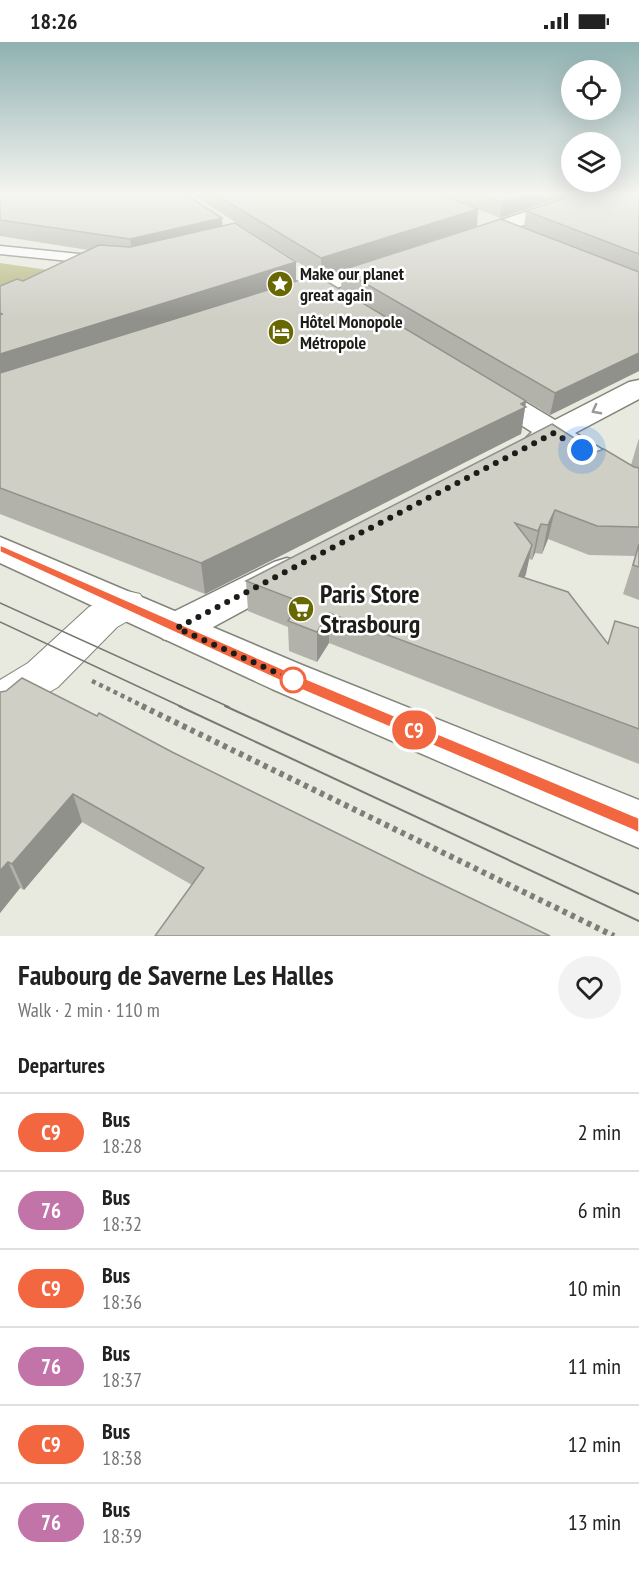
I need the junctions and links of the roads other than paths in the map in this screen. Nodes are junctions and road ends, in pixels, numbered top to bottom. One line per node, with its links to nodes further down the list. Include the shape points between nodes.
1 (475, 235): 4 (street)
2 (522, 235): 3 (street)
3 (532, 239)
4 (453, 242)
5 (0, 250): 7 (lane)
6 (400, 260): 9 (street)
7 (115, 262)
8 (293, 271): 9 (street)
9 (320, 287): 10 (street); 11 (street)
10 (273, 303)
11 (347, 303)
12 (464, 376): 14 (street)
13 (639, 388): 14 (street, one-way to 14)
14 (554, 433): 15 (street); 16 (street)
15 (515, 453)
16 (639, 486)
17 (0, 549): 19 (street)
18 (317, 556): 20 (street)
19 (127, 604): 20 (street); 21 (street, via 104,617 43,675 9,694)
20 (177, 628): 22 (street)
21 (0, 704)
22 (639, 824)

